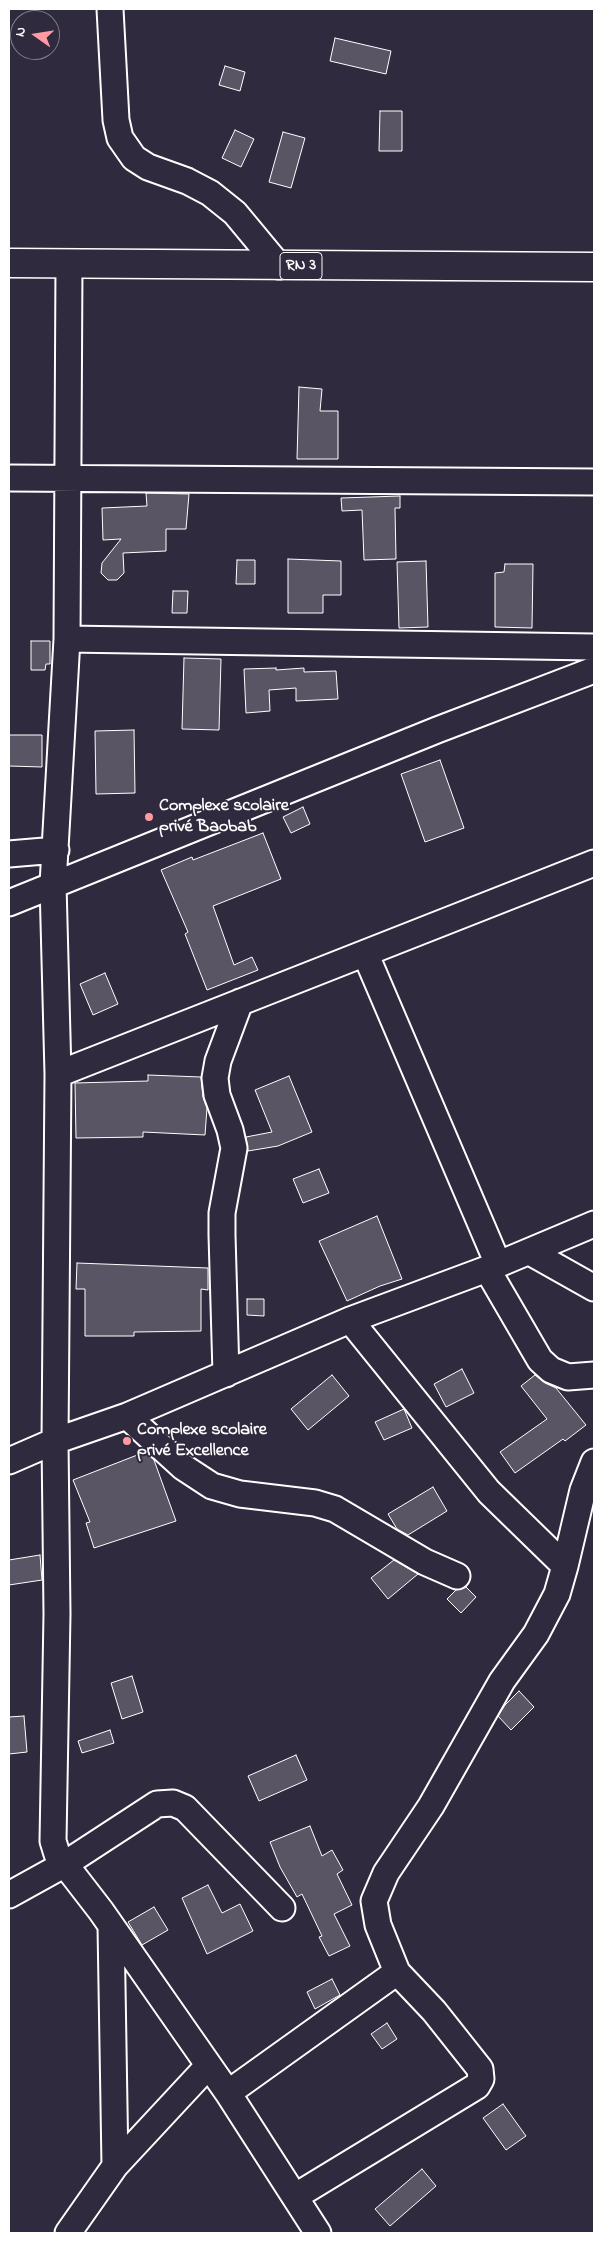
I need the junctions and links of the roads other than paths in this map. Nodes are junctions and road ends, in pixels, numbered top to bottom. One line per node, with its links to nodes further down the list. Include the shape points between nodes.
1 (110, 9): 4 (street, via 116,120 120,138 134,158 210,193 235,212)
2 (9, 263): 3 (main road, RN 3)
3 (69, 264): 4 (main road, RN 3); 7 (street)
4 (279, 266): 5 (main road, RN 3)
5 (594, 268)
6 (9, 478): 7 (street)
7 (67, 478): 8 (street); 9 (street)
8 (594, 482)
9 (67, 639): 10 (street); 12 (street)
10 (594, 648)
11 (594, 670): 15 (street)
12 (56, 850): 13 (street); 15 (street)
13 (9, 854)
14 (594, 863): 17 (street)
15 (53, 884): 16 (street); 19 (street)
16 (9, 903)
17 (365, 954): 18 (street); 22 (street)
18 (240, 1002): 19 (street); 25 (street, via 215,1078 217,1095 234,1148 222,1213)
19 (58, 1074): 28 (street)
20 (594, 1224): 21 (street)
21 (530, 1252): 22 (street); 23 (street)
22 (492, 1267): 24 (street); 26 (street, via 540,1360 551,1370 568,1377)
23 (594, 1288)
24 (350, 1320): 25 (street); 31 (street, via 489,1492)
25 (226, 1374): 27 (street)
26 (594, 1375)
27 (127, 1416): 28 (street); 32 (street, via 182,1467 212,1486 240,1494 315,1503 335,1510 425,1562)
28 (55, 1441): 29 (street); 33 (street, via 57,1614 53,1841)
29 (9, 1461)
30 (594, 1462): 31 (street, via 583,1490)
31 (566, 1566): 37 (street, via 536,1634 502,1681 431,1806 386,1873 374,1900 378,1925)
32 (457, 1576)
33 (65, 1864): 34 (street); 35 (street, via 157,1804 173,1803 185,1808); 36 (street)
34 (9, 1895)
35 (282, 1908)
36 (111, 1926): 38 (street); 40 (street)
37 (397, 1972): 39 (street); 41 (street, via 434,2011 480,2069 481,2079 477,2086)
38 (208, 2066): 39 (street); 40 (street)
39 (228, 2093): 41 (street)
40 (115, 2166): 42 (street)
41 (296, 2196): 43 (street)
42 (68, 2233)
43 (318, 2233)

